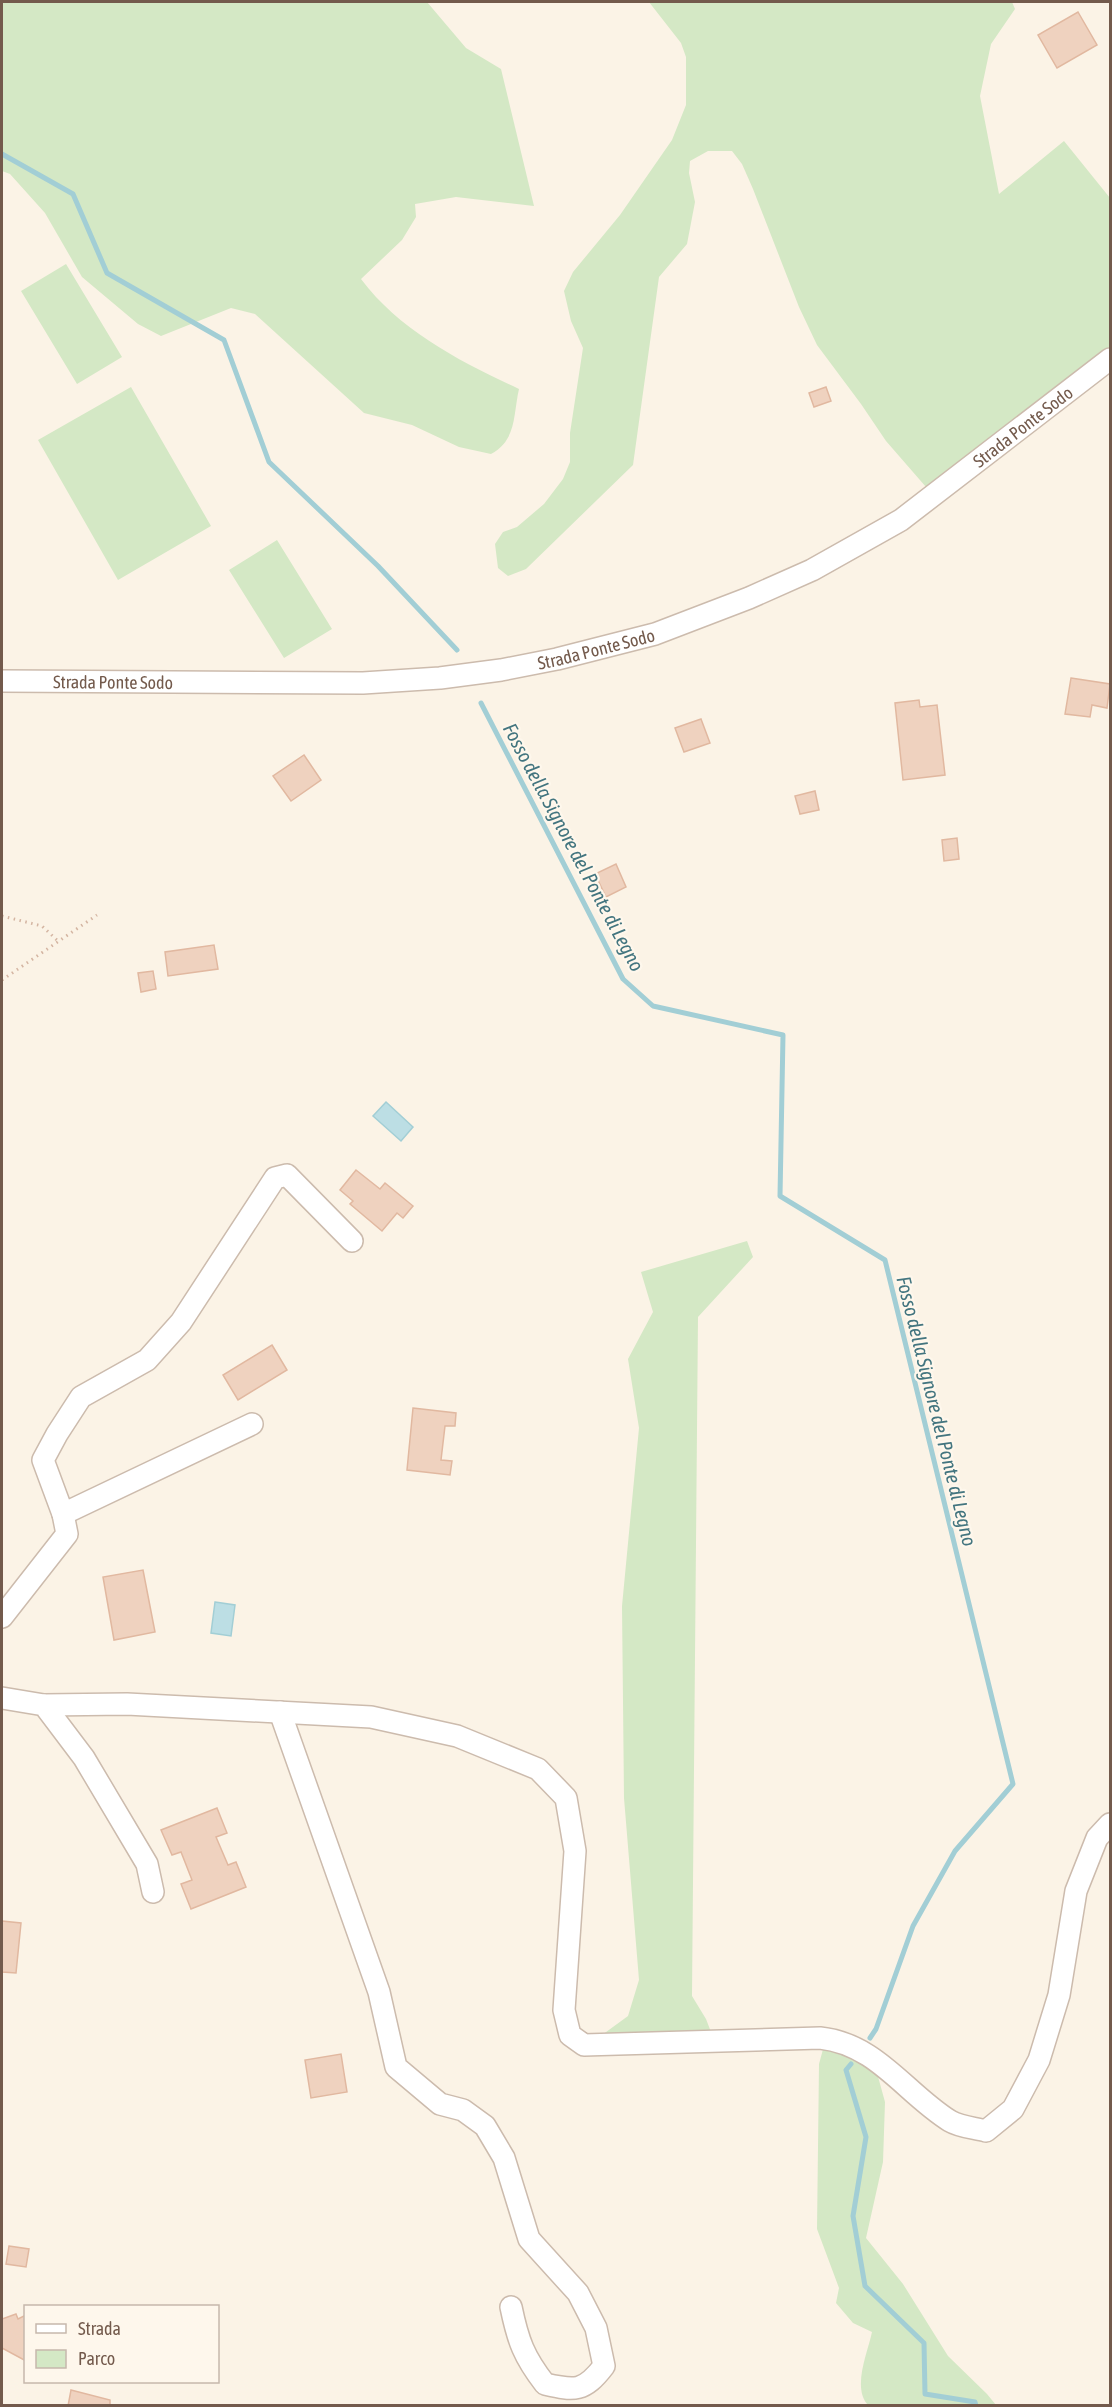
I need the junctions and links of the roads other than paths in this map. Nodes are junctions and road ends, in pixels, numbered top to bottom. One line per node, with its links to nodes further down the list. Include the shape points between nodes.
1 (1110, 359): 2 (street, Strada Ponte Sodo, via 901,520 812,570 655,634 501,670 418,680)
2 (2, 681)
3 (352, 1241): 5 (street, via 287,1175 276,1178 182,1323 147,1360 81,1397 57,1434 44,1460)
4 (252, 1424): 5 (street)
5 (63, 1514): 6 (street, via 67,1534)
6 (2, 1617)
7 (2, 1698): 8 (street)
8 (44, 1705): 9 (street, via 127,1704); 11 (street, via 84,1758 147,1864)
9 (280, 1712): 10 (street, via 371,1717 457,1736 538,1769 566,1798 575,1851 564,2010 570,2035 584,2045 836,2040 876,2059 952,2122 986,2131 1013,2109 1039,2060 1059,1995 1076,1891 1097,1838); 12 (street, via 379,1992 396,2067 440,2104 463,2110 485,2126 504,2158 529,2239 578,2293 596,2328 604,2366 591,2382 570,2390 545,2384 528,2362 516,2334)
10 (1110, 1824)
11 (153, 1892)
12 (511, 2307)

